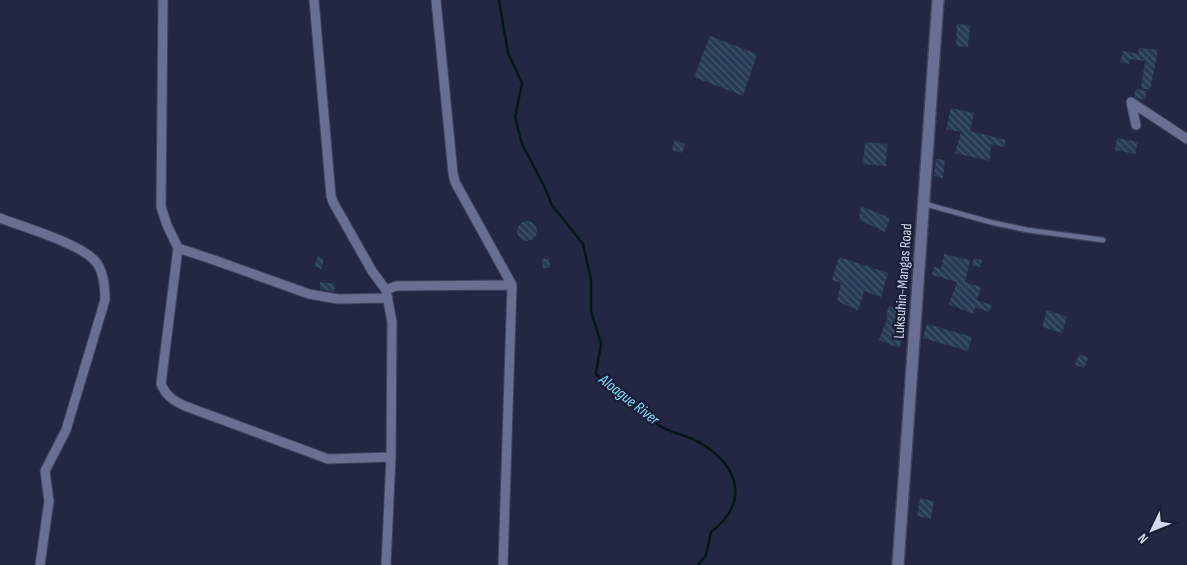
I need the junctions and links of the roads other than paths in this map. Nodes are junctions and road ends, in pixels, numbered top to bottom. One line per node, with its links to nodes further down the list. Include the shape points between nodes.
1 (164, 0): 10 (street, via 162,207 166,226)
2 (314, 0): 12 (street, via 331,196)
3 (436, 0): 11 (street, via 455,182)
4 (938, 0): 7 (main road, Luksuhin-Mangas Road)
5 (1136, 125): 6 (street, via 1130,102)
6 (1187, 139)
7 (923, 203): 9 (lane, via 1027,230); 17 (main road, Luksuhin-Mangas Road)
8 (0, 218): 14 (street, via 81,249 97,263 105,285 105,300 66,430 44,471 49,501)
9 (1103, 240)
10 (178, 248): 12 (street, via 309,294 338,300); 13 (street, via 161,384 167,395 184,406 328,459)
11 (512, 285): 12 (street, via 396,286); 16 (street)
12 (387, 294): 13 (street, via 392,322)
13 (391, 457): 15 (street)
14 (40, 565)
15 (386, 565)
16 (503, 565)
17 (898, 565)

